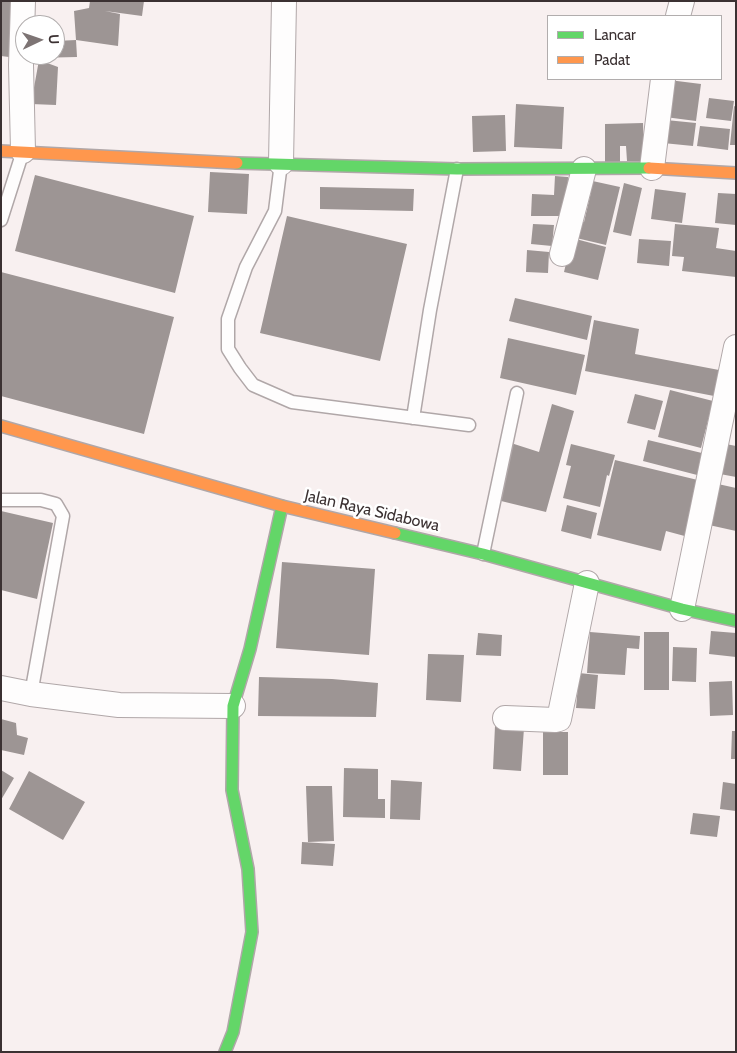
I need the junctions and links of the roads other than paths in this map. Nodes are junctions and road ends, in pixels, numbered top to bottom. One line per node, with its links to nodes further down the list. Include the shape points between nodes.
1 (23, 1): 6 (street, via 21,64)
2 (284, 1): 7 (street)
3 (682, 1): 4 (street)
4 (678, 15)
5 (663, 80): 8 (street)
6 (12, 151): 7 (main road); 12 (lane)
7 (280, 163): 9 (main road); 16 (lane, via 275,211 246,267 228,319 228,349 254,385 292,402)
8 (652, 168): 10 (main road); 11 (main road)
9 (457, 169): 10 (main road); 16 (lane)
10 (584, 169): 13 (street)
11 (736, 173)
12 (1, 220)
13 (562, 254)
14 (736, 346): 23 (street)
15 (517, 393): 21 (lane)
16 (413, 418): 17 (lane)
17 (469, 425)
18 (1, 426): 20 (main road, Jalan Raya Sidabowa)
19 (1, 500): 26 (lane, via 40,500 56,504 64,516)
20 (282, 506): 21 (main road, Jalan Raya Sidabowa); 27 (main road, via 250,650)
21 (483, 554): 22 (main road, Jalan Raya Sidabowa)
22 (587, 583): 23 (main road, Jalan Raya Sidabowa); 28 (street, via 559,719)
23 (682, 609): 24 (main road, Jalan Raya Sidabowa)
24 (736, 621)
25 (1, 688): 26 (street)
26 (31, 694): 27 (street, via 119,705)
27 (233, 706): 29 (main road, via 232,790 248,869 252,932 233,1032)
28 (505, 718)
29 (225, 1052)

